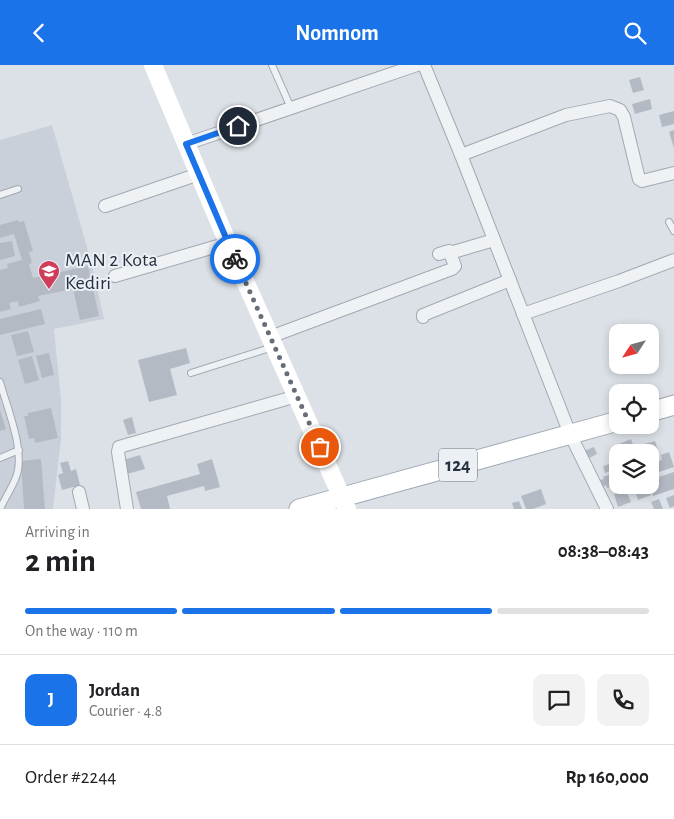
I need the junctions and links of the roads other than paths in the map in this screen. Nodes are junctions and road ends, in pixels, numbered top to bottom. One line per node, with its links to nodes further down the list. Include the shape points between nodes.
1 (153, 65): 6 (street)
2 (272, 65): 5 (lane)
3 (417, 65): 5 (street)
4 (424, 65): 7 (street)
5 (291, 108): 6 (street)
6 (186, 144): 9 (street)
7 (461, 155): 8 (street, via 566,115 610,106 620,110 624,117 639,179); 15 (street)
8 (674, 173)
9 (199, 174): 12 (street); 16 (street)
10 (18, 189): 11 (lane)
11 (0, 195)
12 (105, 206)
13 (669, 222): 14 (lane)
14 (674, 231)
15 (494, 240): 19 (street); 22 (street, via 445,254 455,266 452,269)
16 (228, 243): 18 (street); 22 (street)
17 (674, 260): 20 (street)
18 (115, 276)
19 (510, 280): 20 (street); 21 (street)
20 (523, 314): 29 (street)
21 (423, 317)
22 (272, 341): 23 (lane); 25 (street)
23 (191, 373)
24 (0, 382): 30 (lane)
25 (297, 396): 33 (street); 36 (street, via 119,447)
26 (674, 405): 27 (main road)
27 (659, 409)
28 (609, 423): 29 (main road, 124)
29 (570, 434): 33 (main road, 124); 38 (street)
30 (19, 450): 31 (lane); 34 (lane, via 16,478)
31 (0, 458)
32 (79, 492): 35 (street)
33 (345, 503): 37 (main road, 124)
34 (0, 509)
35 (83, 509)
36 (127, 509)
37 (299, 509)
38 (607, 509)

